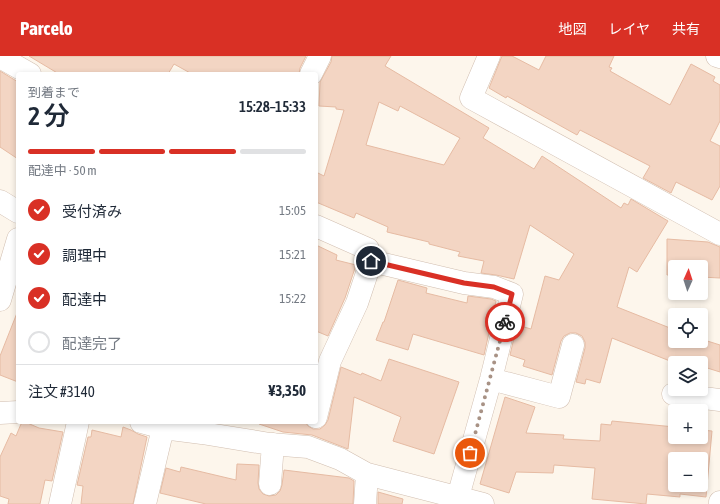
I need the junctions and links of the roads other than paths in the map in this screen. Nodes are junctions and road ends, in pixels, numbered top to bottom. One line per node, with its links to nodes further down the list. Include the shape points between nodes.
1 (320, 56): 7 (street)
2 (490, 56): 11 (street, via 471,98)
3 (717, 56): 5 (street)
4 (0, 57): 6 (street)
5 (720, 58)
6 (26, 72)
7 (312, 72)
8 (0, 201): 9 (street)
9 (16, 211)
10 (318, 227): 13 (street, via 368,249)
11 (720, 234)
12 (16, 246): 14 (street)
13 (371, 261): 16 (street, via 357,303); 17 (street, via 464,283 494,287 512,294)
14 (0, 300)
15 (573, 345): 17 (street, via 560,397)
16 (323, 358): 19 (street)
17 (491, 379): 30 (street)
18 (689, 396): 20 (street)
19 (318, 400)
20 (720, 400)
21 (16, 412): 22 (street)
22 (0, 413)
23 (78, 424): 31 (street)
24 (151, 424): 26 (street); 32 (street)
25 (314, 424): 27 (street)
26 (273, 444): 27 (street); 29 (street)
27 (308, 448): 28 (street, via 340,459)
28 (367, 474): 30 (street); 33 (street)
29 (270, 484)
30 (458, 497): 34 (street)
31 (60, 504)
32 (145, 504)
33 (366, 504)
34 (483, 504)

